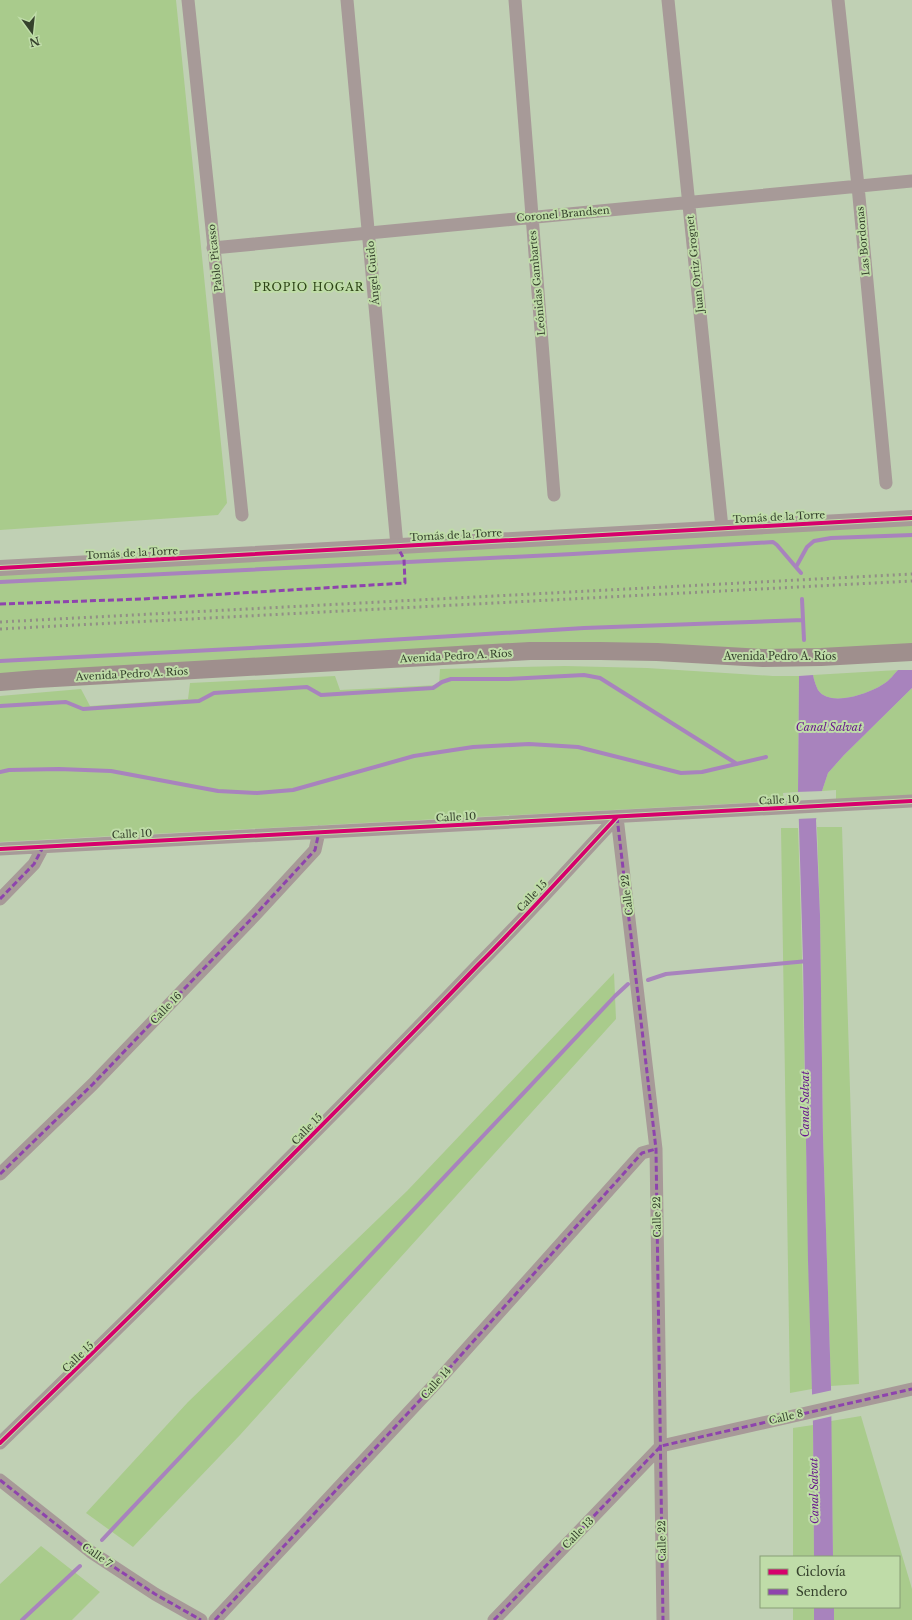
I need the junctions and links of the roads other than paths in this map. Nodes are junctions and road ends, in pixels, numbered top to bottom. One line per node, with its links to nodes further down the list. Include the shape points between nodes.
1 (188, 0): 11 (street, Pablo Picasso)
2 (347, 0): 10 (street, Ángel Guido)
3 (514, 0): 9 (street, Leónidas Gambartes)
4 (668, 0): 8 (street, Juan Ortiz Grognet)
5 (838, 0): 7 (street, Las Bordonas)
6 (912, 181): 7 (street, Coronel Brandsen)
7 (858, 186): 8 (street, Coronel Brandsen); 12 (street, Las Bordonas)
8 (689, 202): 9 (street, Coronel Brandsen); 16 (street, Juan Ortiz Grognet)
9 (532, 217): 10 (street, Coronel Brandsen); 13 (street, Leónidas Gambartes)
10 (369, 233): 11 (street, Coronel Brandsen); 17 (street, Ángel Guido)
11 (214, 248): 14 (street, Pablo Picasso)
12 (886, 483)
13 (554, 495)
14 (242, 515)
15 (912, 518): 16 (street, Tomás de la Torre)
16 (722, 528): 17 (street, Tomás de la Torre)
17 (398, 546): 18 (street, Tomás de la Torre)
18 (0, 568)
19 (912, 652): 20 (main road, Avenida Pedro A. Ríos, via 764,658 643,652 530,651)
20 (0, 682)
21 (912, 801): 22 (street, Calle 10)
22 (617, 817): 23 (street, Calle 10); 27 (street, Calle 22); 30 (street, Calle 15, via 480,964 290,1158)
23 (320, 832): 24 (street, Calle 10); 28 (street, Calle 16, via 315,850 256,914 93,1084)
24 (42, 847): 25 (street, Calle 10); 26 (street, via 34,864)
25 (0, 849)
26 (0, 899)
27 (656, 1149): 31 (street, Calle 22); 34 (street, Calle 14, via 642,1152 436,1383)
28 (0, 1174)
29 (912, 1389): 31 (street, Calle 8)
30 (0, 1443)
31 (661, 1446): 35 (street, Calle 13); 36 (street, Calle 22)
32 (0, 1480): 33 (street, Calle 7, via 91,1552 155,1594)
33 (201, 1620)
34 (215, 1620)
35 (494, 1620)
36 (663, 1620)

